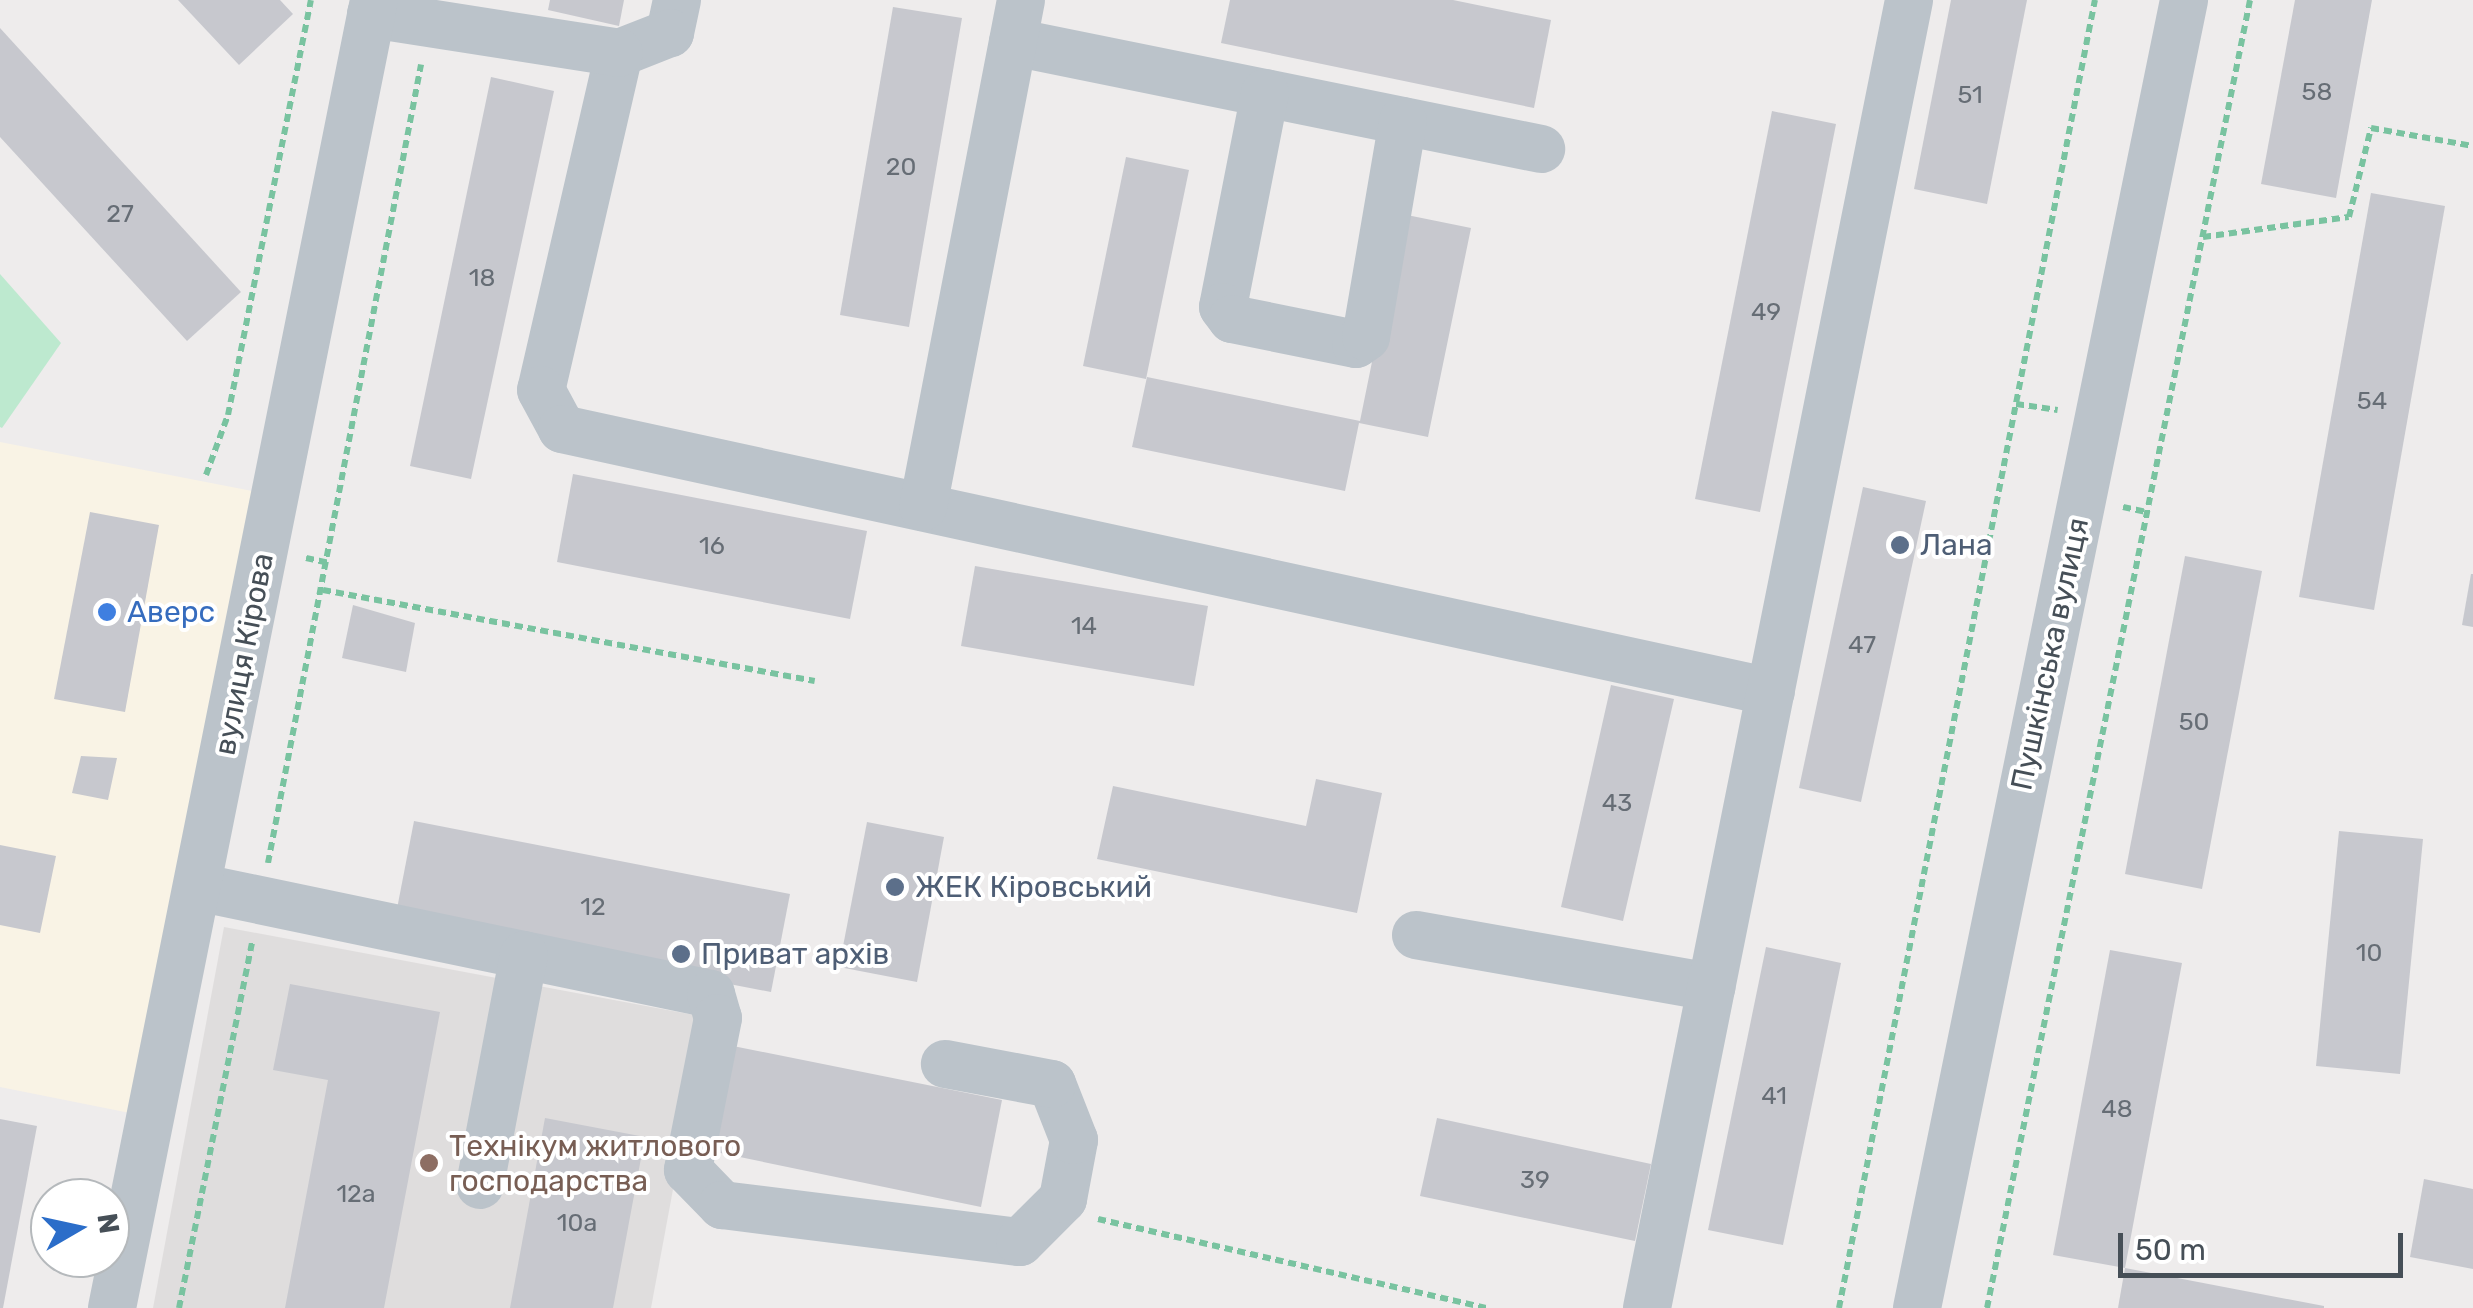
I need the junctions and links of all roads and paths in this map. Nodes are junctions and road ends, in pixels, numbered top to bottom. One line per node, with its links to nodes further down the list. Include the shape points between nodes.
1 (311, 0): 16 (path, via 228,415)
2 (677, 0): 10 (street, via 670,33)
3 (1909, 0): 21 (street)
4 (2095, 0): 32 (path)
5 (2184, 0): 33 (street, Пушкінська вулиця)
6 (2250, 0): 15 (path)
7 (372, 7): 9 (street); 22 (street, вулиця Кірова)
8 (1017, 21): 11 (street); 17 (street)
9 (429, 24): 10 (street); 18 (path)
10 (619, 52): 17 (street, via 541,390 547,409 562,429)
11 (1264, 93): 12 (street); 12 (street, via 1223,307 1232,319 1356,344 1366,336)
12 (1403, 121): 14 (street)
13 (2473, 146): 15 (path, via 2371,128 2348,216)
14 (1542, 149)
15 (2203, 238): 34 (path)
16 (206, 475)
17 (923, 507): 21 (street)
18 (329, 562)
19 (322, 590): 20 (path)
20 (814, 681)
21 (1771, 692): 25 (street)
22 (197, 886): 24 (street); 29 (street, вулиця Кірова)
23 (1416, 935): 25 (street)
24 (524, 954): 26 (street, via 711,994 718,1018 688,1170 722,1204 1020,1242 1063,1199 1074,1140 1052,1084); 27 (street)
25 (1712, 987): 31 (street)
26 (945, 1064)
27 (480, 1185)
28 (1082, 1215): 30 (path)
29 (112, 1308)
30 (1486, 1308)
31 (1647, 1308)
32 (1838, 1308)
33 (1916, 1308)
34 (1987, 1308)

